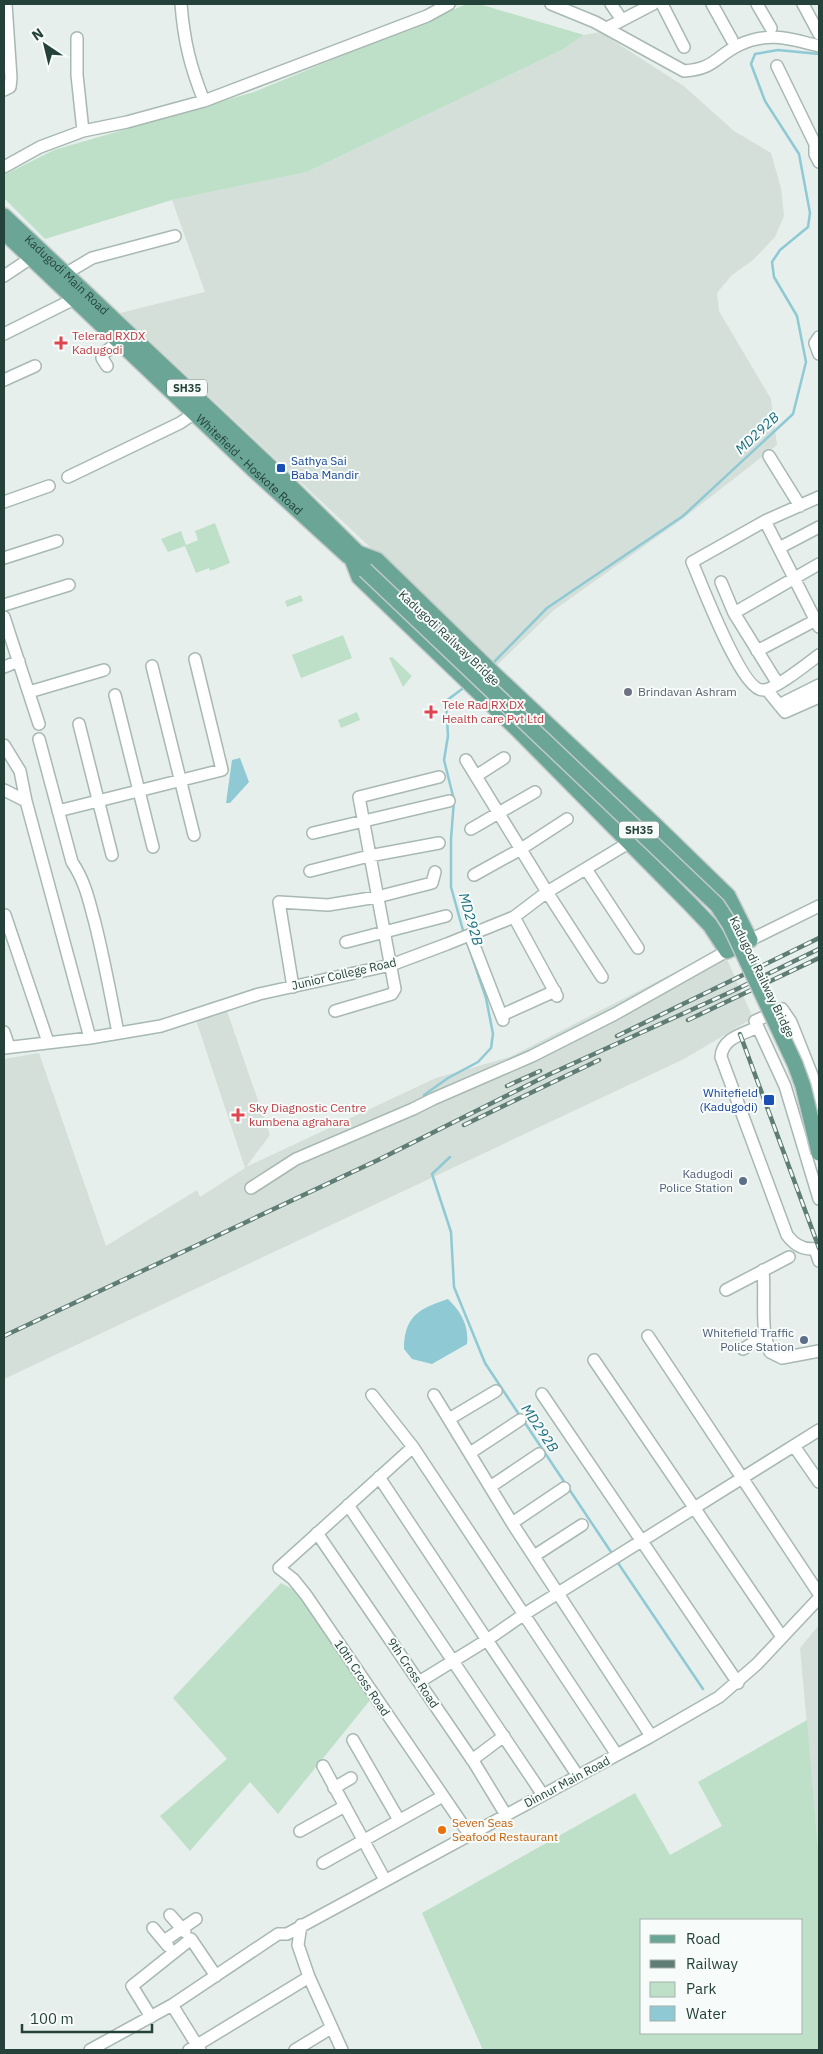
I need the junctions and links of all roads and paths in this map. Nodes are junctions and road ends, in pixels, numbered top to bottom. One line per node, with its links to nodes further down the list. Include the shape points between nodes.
1 (6, 4): 21 (street, via 11,78 10,87)
2 (181, 4): 22 (street, via 183,37)
3 (449, 4): 22 (street, via 427,16)
4 (551, 4): 13 (street)
5 (611, 4): 11 (street)
6 (653, 4): 11 (street)
7 (662, 4): 19 (street)
8 (712, 4): 17 (street)
9 (756, 4): 14 (street)
10 (802, 4): 12 (street)
11 (622, 20): 13 (street)
12 (816, 20): 15 (street)
13 (607, 28): 18 (street, via 684,71 698,70 739,45 759,38 792,38)
14 (771, 28)
15 (819, 34)
16 (76, 38): 23 (street)
17 (732, 40)
18 (819, 46)
19 (684, 48)
20 (777, 66): 24 (street, via 815,144)
21 (4, 90)
22 (204, 101): 23 (street)
23 (83, 132): 25 (street, via 40,147)
24 (819, 162)
25 (4, 167)
26 (4, 216): 30 (main road, Kadugodi Main Road / SH35)
27 (4, 232): 29 (main road, Whitefield - Hoskote Road / SH35)
28 (175, 236): 30 (street, via 92,258)
29 (31, 258): 31 (street); 32 (main road, Whitefield - Hoskote Road / SH35)
30 (65, 274): 40 (main road, Kadugodi Main Road / SH35)
31 (4, 276)
32 (74, 299): 33 (street); 35 (main road, Whitefield - Hoskote Road / SH35)
33 (4, 334)
34 (819, 337): 36 (street, via 815,343)
35 (119, 341): 38 (street, via 103,354); 40 (main road, Whitefield - Hoskote Road / SH35)
36 (819, 354)
37 (35, 366): 39 (street)
38 (107, 366)
39 (4, 380)
40 (200, 410): 42 (street); 52 (main road, Kadugodi Main Road / SH35)
41 (769, 456): 46 (street)
42 (68, 478)
43 (49, 486): 45 (street)
44 (819, 497): 46 (street)
45 (4, 502)
46 (800, 506): 47 (street)
47 (765, 521): 50 (street); 70 (street, via 692,562 722,636 749,680 762,691)
48 (819, 527): 50 (street)
49 (57, 541): 51 (street)
50 (779, 548): 54 (street)
51 (4, 558)
52 (361, 561): 94 (main road, via 377,560); 99 (main road, via 359,577 496,708); 131 (main road, Kadugodi Railway Bridge / SH35, via 483,670 722,900 736,921 789,1031 809,1082); 132 (main road, SH35, bridge, via 717,905 730,925 795,1064)
53 (819, 564): 54 (street)
54 (795, 577): 58 (street); 60 (street)
55 (721, 582): 58 (street)
56 (69, 585): 57 (street)
57 (4, 605)
58 (734, 613): 61 (street)
59 (4, 617): 64 (street)
60 (818, 623): 61 (street)
61 (757, 650): 68 (street)
62 (819, 655): 68 (street)
63 (195, 659): 83 (street, via 222,770)
64 (19, 661): 66 (street); 71 (street)
65 (152, 666): 83 (street)
66 (4, 667)
67 (104, 670): 71 (street)
68 (778, 684): 70 (street)
69 (819, 684): 74 (street)
70 (767, 690): 74 (street)
71 (29, 692): 75 (street)
72 (115, 695): 85 (street)
73 (819, 698): 74 (street, via 786,712)
74 (779, 705)
75 (39, 724)
76 (79, 724): 88 (street)
77 (39, 738): 90 (street)
78 (4, 745): 87 (street, via 20,771)
79 (504, 758): 81 (street)
80 (466, 760): 81 (street)
81 (476, 776): 91 (street)
82 (439, 778): 92 (street, via 359,797)
83 (180, 780): 85 (street); 97 (street)
84 (4, 790): 87 (street)
85 (139, 791): 88 (street); 100 (street)
86 (535, 792): 91 (street)
87 (26, 800): 127 (street)
88 (98, 801): 90 (street); 102 (street)
89 (449, 801): 92 (street)
90 (58, 811): 126 (street, via 72,862 82,876 91,908)
91 (499, 813): 95 (street); 101 (street)
92 (363, 820): 96 (street); 103 (street)
93 (567, 820): 101 (street)
94 (656, 826): 99 (street, Junior College Road); 116 (main road, via 728,896)
95 (471, 829)
96 (313, 832)
97 (194, 835)
98 (439, 843): 103 (street)
99 (628, 843): 104 (street, Junior College Road); 119 (main road, via 710,925)
100 (153, 847)
101 (521, 849): 107 (street); 108 (street)
102 (112, 855)
103 (370, 856): 105 (street); 109 (street)
104 (586, 869): 108 (street, Junior College Road); 118 (street)
105 (310, 871)
106 (435, 872): 109 (street, via 432,883)
107 (474, 875)
108 (547, 892): 113 (street, Junior College Road); 121 (street)
109 (377, 897): 114 (street); 122 (street, via 328,905 279,902)
110 (819, 906): 116 (street)
111 (4, 915): 128 (street)
112 (446, 916): 114 (street)
113 (514, 917): 115 (street, Junior College Road); 115 (street, via 556,994 503,1017)
114 (384, 932): 117 (street); 120 (street)
115 (470, 935): 120 (street, Junior College Road)
116 (750, 940): 119 (main road)
117 (346, 942)
118 (638, 948)
119 (727, 951): 133 (street, via 532,1056 296,1159)
120 (390, 965): 122 (street, Junior College Road); 123 (street, via 395,983 392,994)
121 (602, 977)
122 (293, 986): 126 (street, Junior College Road, via 161,1026)
123 (335, 1011)
124 (758, 1027): 130 (street, via 755,1021 782,1008 812,1075); 134 (street, via 784,1086); 135 (street, via 726,1043 721,1057 785,1231 798,1245)
125 (4, 1032): 129 (street)
126 (118, 1033): 127 (street, Junior College Road)
127 (90, 1038): 128 (street, Junior College Road)
128 (48, 1042): 129 (street, Junior College Road)
129 (6, 1048)
130 (819, 1108)
131 (819, 1121)
132 (819, 1153)
133 (251, 1188)
134 (819, 1199)
135 (817, 1249): 137 (street)
136 (789, 1257): 138 (street)
137 (819, 1261)
138 (763, 1270): 139 (street); 141 (street)
139 (726, 1290)
140 (648, 1336): 157 (street)
141 (765, 1336): 142 (street); 143 (street, via 770,1352 782,1358)
142 (743, 1349)
143 (819, 1351)
144 (594, 1360): 162 (street)
145 (496, 1391): 149 (street)
146 (372, 1394): 153 (street)
147 (542, 1394): 166 (street)
148 (434, 1395): 149 (street)
149 (449, 1419): 154 (street)
150 (520, 1420): 154 (street)
151 (819, 1430): 152 (street)
152 (794, 1446): 157 (street); 158 (street)
153 (413, 1447): 156 (street); 170 (street)
154 (470, 1454): 159 (street)
155 (539, 1454): 159 (street)
156 (379, 1477): 161 (street); 172 (street)
157 (742, 1478): 162 (street); 169 (street)
158 (819, 1482)
159 (490, 1487): 163 (street)
160 (564, 1488): 163 (street)
161 (348, 1505): 165 (street); 173 (street)
162 (693, 1508): 166 (street); 171 (street)
163 (512, 1523): 167 (street)
164 (582, 1525): 167 (street)
165 (317, 1533): 174 (street, 9th Cross Road); 186 (street, 10th Cross Road, via 279,1568 306,1595)
166 (641, 1541): 168 (street); 175 (street)
167 (534, 1556): 168 (street)
168 (558, 1593): 170 (street); 177 (street)
169 (819, 1596): 171 (street, Dinnur Main Road)
170 (523, 1615): 172 (street); 179 (street)
171 (782, 1637): 175 (street, Dinnur Main Road)
172 (487, 1640): 173 (street); 182 (street)
173 (453, 1661): 174 (street); 176 (street)
174 (419, 1682): 180 (street, 9th Cross Road)
175 (738, 1683): 177 (street, Dinnur Main Road)
176 (504, 1736): 180 (street); 185 (street)
177 (651, 1736): 179 (street, Dinnur Main Road)
178 (353, 1740): 189 (street)
179 (616, 1755): 182 (street, Dinnur Main Road)
180 (472, 1760): 188 (street, 9th Cross Road)
181 (322, 1766): 184 (street)
182 (578, 1776): 185 (street, Dinnur Main Road)
183 (350, 1778): 184 (street)
184 (334, 1788): 187 (street)
185 (543, 1795): 188 (street, Dinnur Main Road)
186 (443, 1796): 189 (street); 191 (street, 10th Cross Road)
187 (345, 1806): 190 (street); 192 (street)
188 (506, 1815): 191 (street, Dinnur Main Road)
189 (399, 1820): 192 (street)
190 (300, 1831)
191 (469, 1834): 194 (street, Dinnur Main Road)
192 (363, 1840): 193 (street); 194 (street)
193 (323, 1863)
194 (385, 1880): 197 (street, Dinnur Main Road)
195 (170, 1915): 199 (street)
196 (196, 1919): 199 (street)
197 (301, 1926): 203 (street, Dinnur Main Road, via 287,1934 278,1934); 204 (street, via 298,1945)
198 (154, 1928): 201 (street)
199 (181, 1928): 200 (street); 201 (street)
200 (191, 1939): 202 (street); 203 (street)
201 (164, 1941): 202 (street)
202 (173, 1952): 206 (street, via 132,1986)
203 (216, 1976): 205 (street, Dinnur Main Road)
204 (309, 1977): 207 (street); 208 (street)
205 (172, 2005): 206 (street, Dinnur Main Road); 208 (street)
206 (151, 2017): 209 (street, Dinnur Main Road)
207 (331, 2028): 210 (street); 211 (street)
208 (195, 2049)
209 (90, 2050)
210 (295, 2050)
211 (342, 2050)

